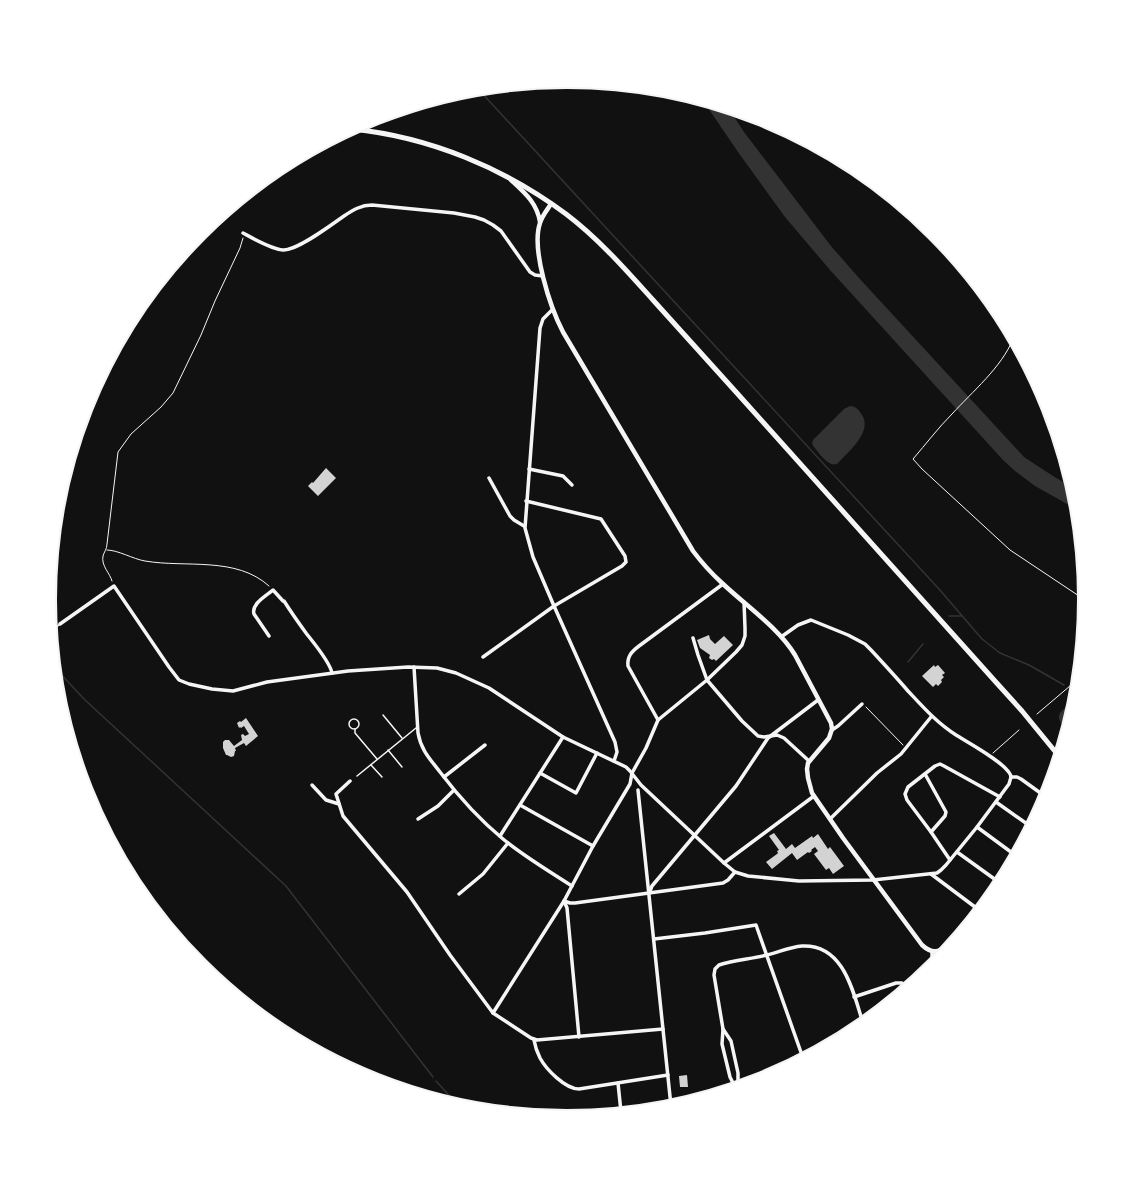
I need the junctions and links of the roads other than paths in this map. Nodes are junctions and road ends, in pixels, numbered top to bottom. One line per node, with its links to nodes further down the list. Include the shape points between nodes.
1 (364, 130): 2 (main road, via 434,146)
2 (508, 177): 3 (main road); 4 (street, via 532,201)
3 (551, 204): 4 (street); 38 (main road, via 595,239 628,272)
4 (540, 222): 6 (street, via 538,249)
5 (243, 233): 6 (street, via 271,247 287,250 352,211 365,206 454,213 475,217 494,226 530,272)
6 (543, 276): 7 (street)
7 (553, 309): 8 (street, via 543,319 540,328); 13 (street, via 563,332 688,543)
8 (529, 469): 10 (street, via 563,476); 11 (street)
9 (489, 478): 12 (street, via 510,516)
10 (572, 485)
11 (526, 501): 12 (street); 15 (street, via 602,519 625,556 625,563 621,567)
12 (524, 526): 15 (street, via 533,556)
13 (722, 584): 14 (street); 29 (street, via 638,646 630,655 629,668)
14 (744, 602): 19 (street); 24 (street, via 743,642)
15 (554, 606): 21 (street); 41 (street, via 615,742 617,752)
16 (60, 624): 17 (lane); 23 (street, via 114,586 169,667 185,683 233,690 267,682)
17 (57, 627)
18 (269, 636): 23 (street, via 253,611 273,590 284,601)
19 (781, 637): 25 (street, via 793,651); 28 (street, via 808,620 843,632 865,644)
20 (693, 638): 24 (street)
21 (483, 657)
22 (414, 667): 23 (street, via 372,668); 30 (street); 34 (street, via 443,669 474,680)
23 (332, 673)
24 (707, 680): 29 (street); 33 (street, via 754,733 760,737)
25 (818, 700): 32 (street, via 831,723); 33 (street)
26 (862, 704): 32 (street)
27 (383, 714): 35 (lane)
28 (932, 716): 51 (street, via 1008,769); 63 (street, via 906,748)
29 (658, 720): 46 (street)
30 (418, 726): 35 (lane); 50 (street, via 422,748)
31 (355, 729): 31 (lane, via 349,725 350,720 358,720 360,723); 40 (lane, via 355,733)
32 (832, 730): 42 (street)
33 (770, 736): 42 (street, via 778,735 784,738); 68 (street, via 736,786)
34 (563, 737): 39 (street); 45 (street)
35 (403, 738): 37 (lane)
36 (485, 745): 50 (street)
37 (388, 750): 40 (lane); 44 (lane)
38 (1055, 751)
39 (597, 753): 41 (street); 45 (street, via 576,793)
40 (376, 759): 43 (lane)
41 (614, 761): 46 (street)
42 (809, 761): 57 (street, via 808,778)
43 (371, 765): 48 (lane); 49 (lane)
44 (402, 767)
45 (540, 773): 61 (street)
46 (632, 773): 68 (street, via 639,784); 70 (street, via 630,784)
47 (925, 774): 58 (street, via 935,766 943,765); 66 (street, via 946,810); 66 (street, via 908,788 905,794)
48 (357, 776)
49 (382, 777)
50 (444, 777): 54 (street)
51 (1011, 777): 56 (street, via 1021,779); 58 (street)
52 (350, 781): 60 (street, via 336,794)
53 (312, 785): 60 (street, via 326,800)
54 (454, 790): 62 (street, via 438,806); 67 (street)
55 (638, 790): 80 (street)
56 (1040, 793)
57 (814, 796): 63 (street); 74 (street)
58 (1000, 797): 59 (street)
59 (996, 802): 64 (street); 65 (street)
60 (339, 804): 91 (street, via 343,816 407,892)
61 (520, 805): 67 (street); 70 (street)
62 (418, 819)
63 (830, 819): 78 (street)
64 (1026, 823)
65 (977, 827): 71 (street); 72 (street)
66 (931, 832): 73 (street)
67 (500, 836): 69 (street)
68 (695, 836): 74 (street); 80 (street)
69 (508, 843): 79 (street); 81 (street, via 483,874)
70 (593, 846): 79 (street)
71 (957, 852): 73 (street); 77 (street)
72 (1011, 852)
73 (950, 860): 76 (street, via 941,870)
74 (724, 863): 75 (street)
75 (735, 872): 78 (street, via 749,877 798,881); 80 (street, via 724,882)
76 (932, 874): 78 (street); 83 (street)
77 (995, 879)
78 (873, 880): 86 (street, via 919,942)
79 (572, 886): 82 (street)
80 (649, 892): 82 (street, via 575,903); 84 (street)
81 (459, 894)
82 (564, 901): 91 (street); 95 (street, via 567,908)
83 (975, 907)
84 (654, 939): 87 (street, via 756,925); 93 (street)
85 (937, 951): 86 (street)
86 (932, 952): 88 (street)
87 (768, 955): 90 (street, via 802,946 824,951 834,957 843,968); 94 (street, via 722,964 716,968 714,975); 97 (street)
88 (932, 956)
89 (903, 984): 90 (street, via 896,983)
90 (854, 997): 92 (street)
91 (493, 1013): 96 (street)
92 (861, 1017)
93 (663, 1029): 95 (street); 98 (street)
94 (723, 1029): 99 (street, via 731,1041); 100 (street, via 722,1044)
95 (579, 1037): 96 (street)
96 (534, 1040): 101 (street, via 537,1053 546,1066 569,1086 578,1089)
97 (801, 1053)
98 (668, 1075): 101 (street); 102 (street)
99 (738, 1080)
100 (733, 1082)
101 (618, 1083): 103 (street)
102 (670, 1099)
103 (621, 1107)

